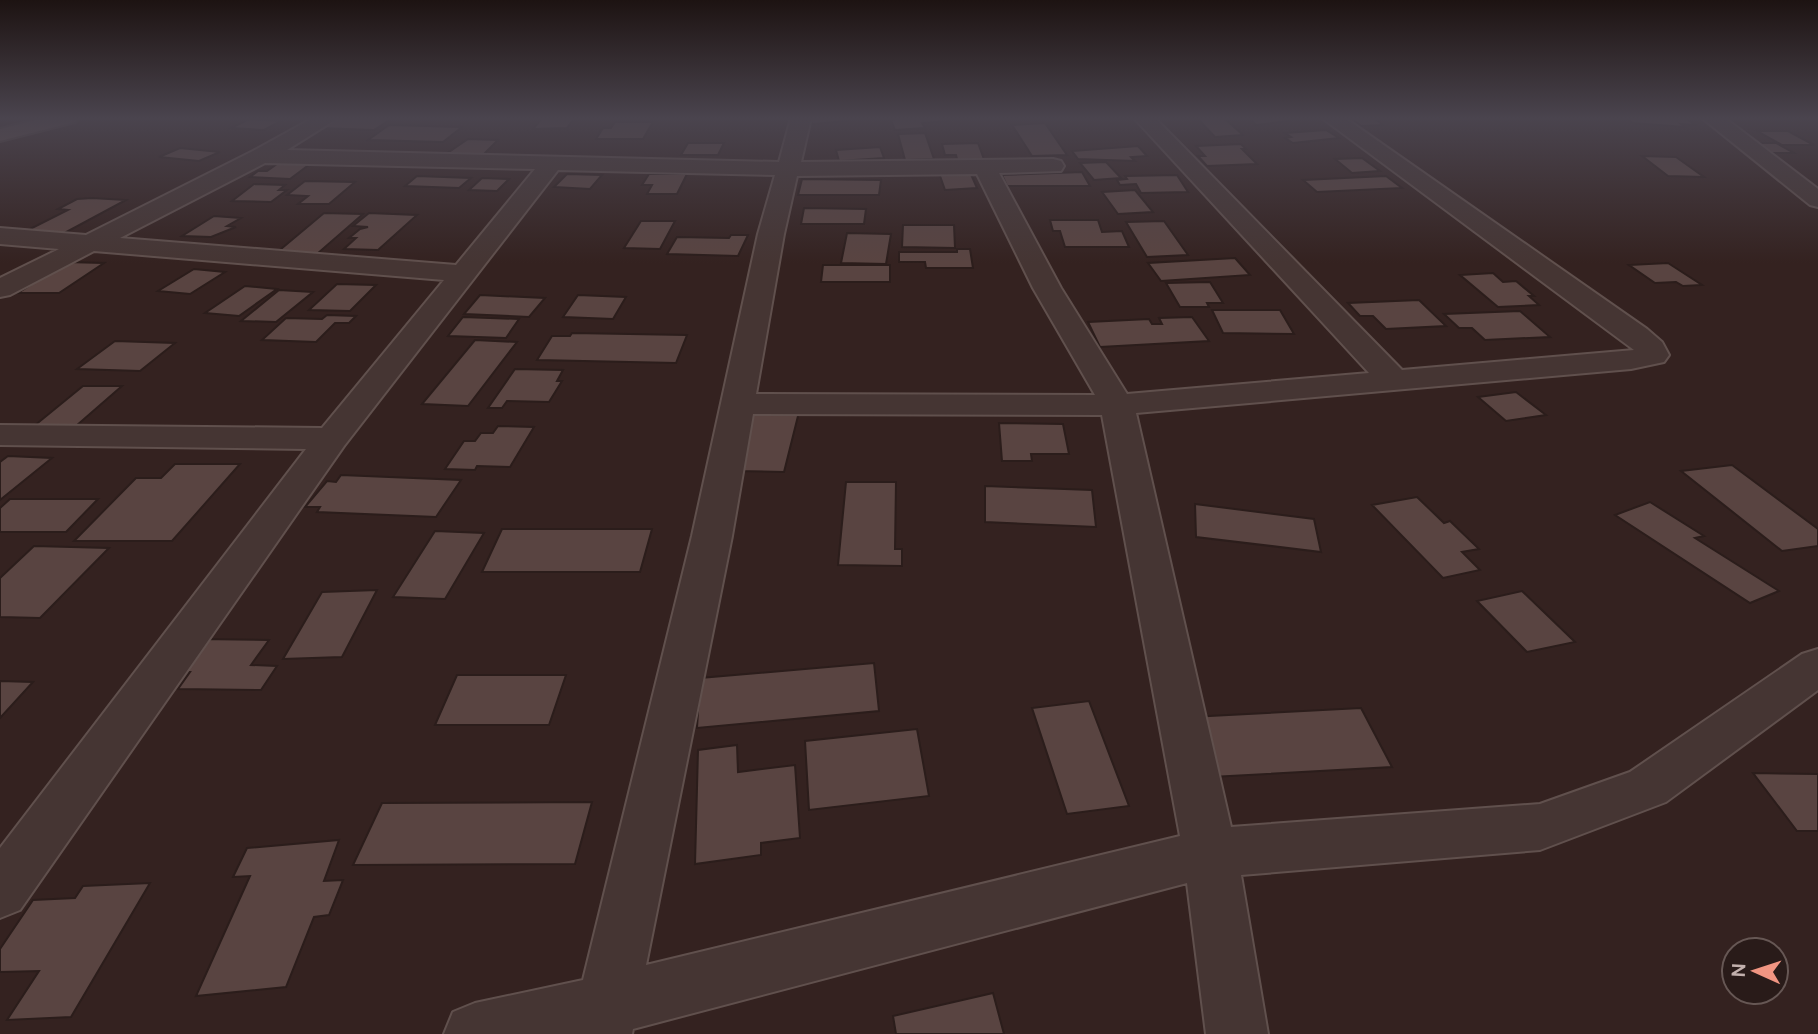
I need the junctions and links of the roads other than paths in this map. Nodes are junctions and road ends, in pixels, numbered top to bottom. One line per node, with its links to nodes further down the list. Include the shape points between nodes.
1 (241, 166): 12 (street)
2 (549, 166): 13 (street)
3 (658, 166): 9 (street)
4 (1044, 166): 8 (street)
5 (1190, 166): 15 (street)
6 (1400, 166): 15 (street, via 1636,335 1653,355)
7 (1774, 166): 10 (street)
8 (985, 168): 9 (street); 17 (street, via 1047,288)
9 (789, 169): 16 (street, via 771,233)
10 (1818, 200)
11 (0, 236): 12 (street)
12 (90, 243): 13 (street); 14 (street)
13 (465, 274): 19 (street)
14 (0, 289)
15 (1395, 382): 17 (street)
16 (738, 404): 17 (street); 23 (street)
17 (1117, 405): 21 (street)
18 (0, 435): 19 (street)
19 (332, 439): 22 (street)
20 (1818, 666): 21 (street, via 1648,787 1540,827)
21 (1210, 853): 23 (street); 25 (street)
22 (0, 892)
23 (604, 1019): 24 (street)
24 (475, 1034)
25 (1237, 1034)

